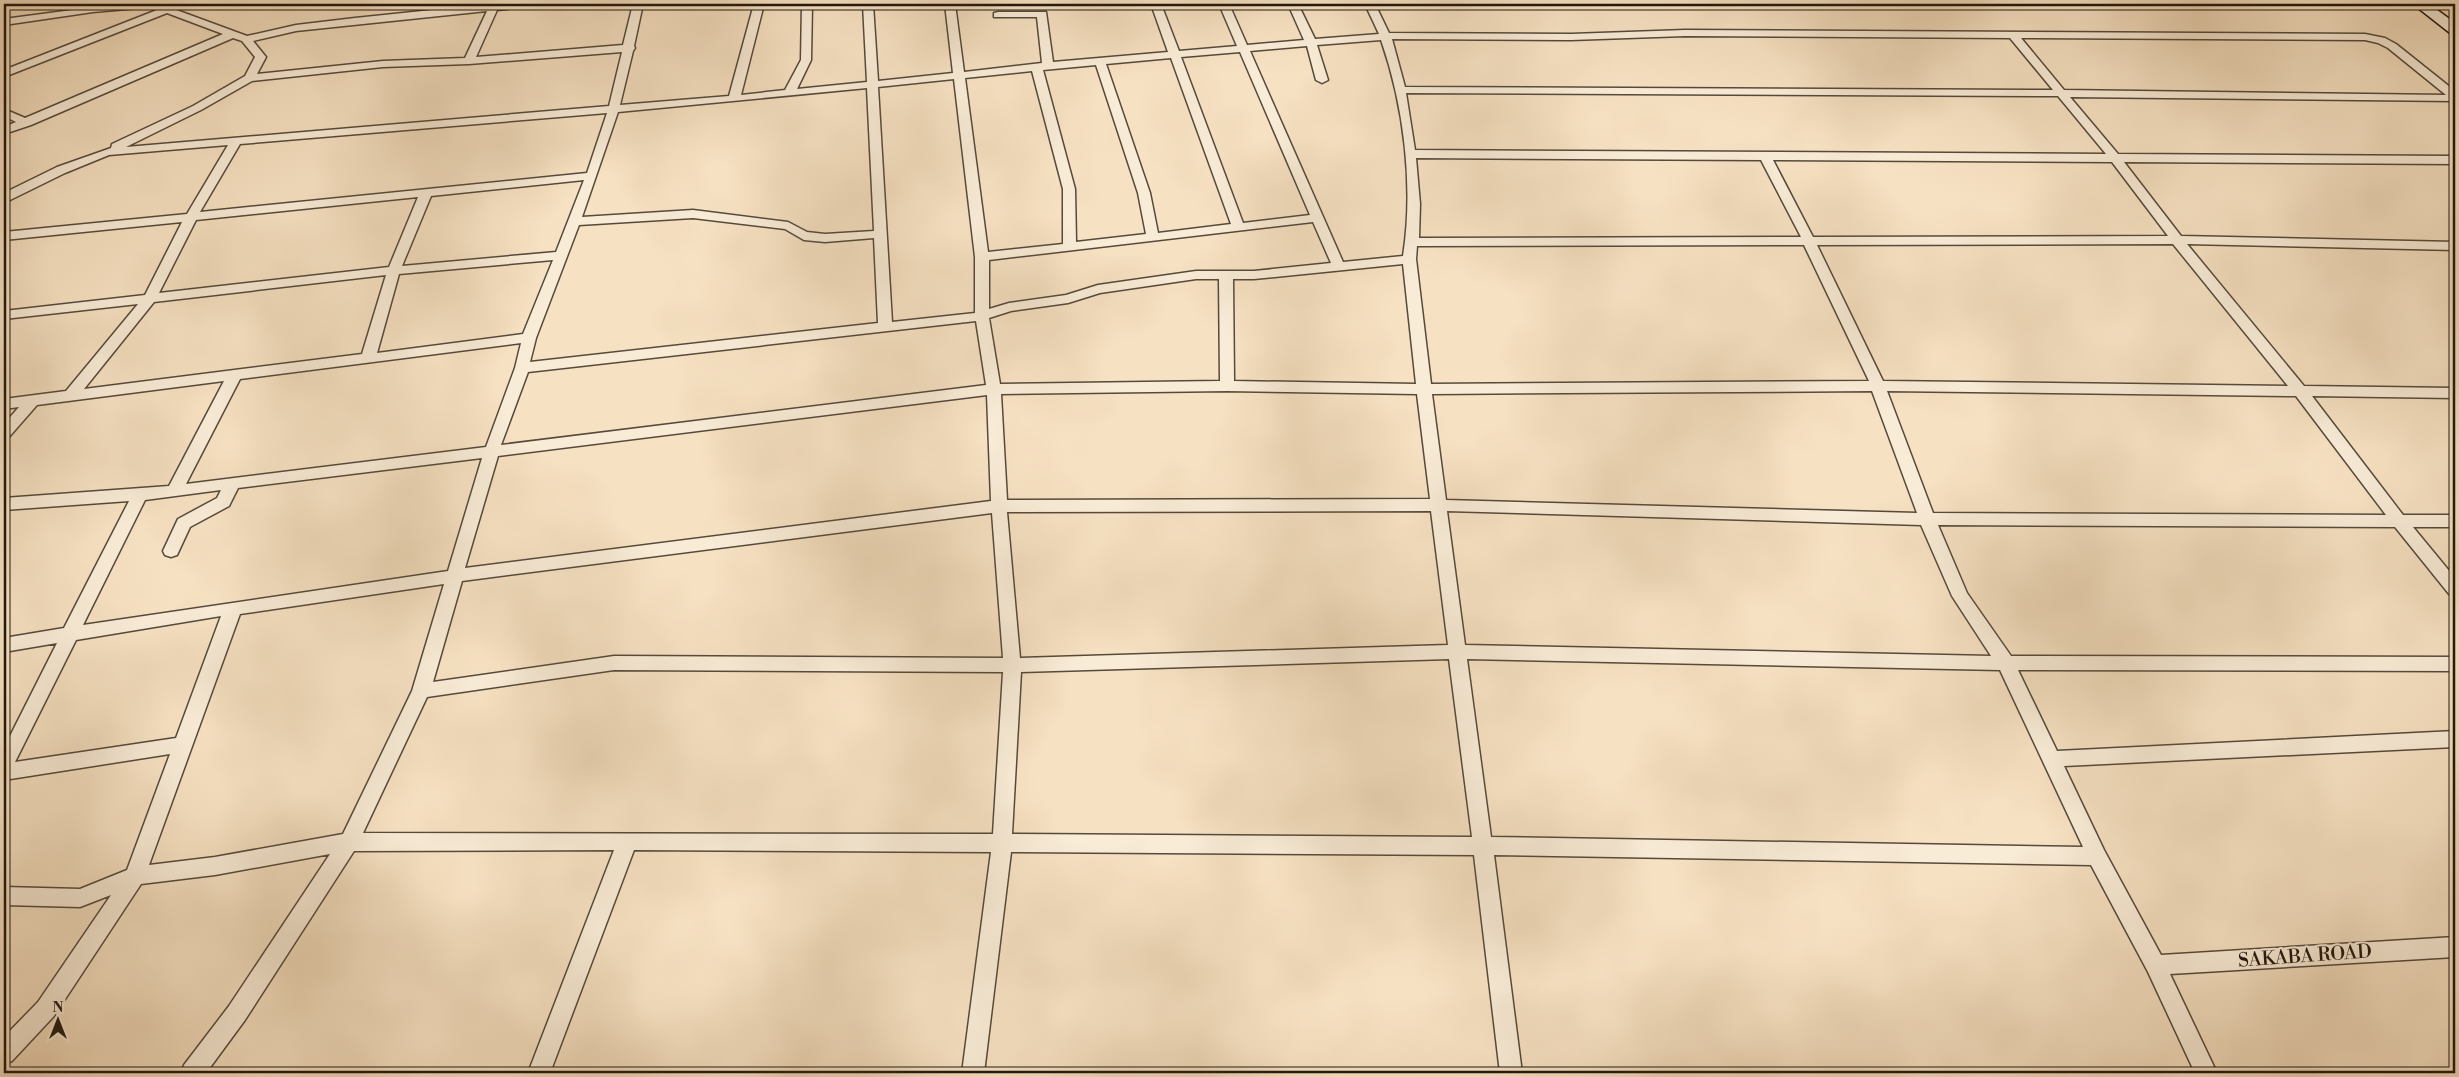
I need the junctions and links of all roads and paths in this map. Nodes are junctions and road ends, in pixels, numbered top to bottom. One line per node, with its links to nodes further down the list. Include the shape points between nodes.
1 (152, 4): 15 (street); 17 (street)
2 (526, 4): 14 (street)
3 (638, 4): 25 (street)
4 (759, 4): 40 (street)
5 (807, 4): 38 (street, via 806,60)
6 (868, 4): 35 (street)
7 (950, 4): 32 (street)
8 (1156, 4): 27 (street)
9 (1224, 4): 26 (street)
10 (1293, 4): 24 (street)
11 (1370, 4): 21 (street)
12 (2420, 4): 19 (main road)
13 (2428, 4): 18 (main road)
14 (494, 5): 23 (street, via 296,28); 28 (street)
15 (166, 10): 20 (street); 31 (street)
16 (998, 15): 30 (street, via 1042,14)
17 (4, 22)
18 (2455, 24)
19 (2455, 30)
20 (230, 35): 23 (street); 43 (street)
21 (1387, 36): 22 (street, via 1571,38 1685,33); 24 (street); 36 (street)
22 (2014, 36): 37 (street); 39 (street, via 2365,37 2392,46)
23 (246, 40): 33 (street, via 261,57)
24 (1311, 43): 26 (street); 34 (street)
25 (630, 48): 28 (street); 41 (street)
26 (1243, 48): 27 (street); 55 (street)
27 (1174, 56): 29 (street); 57 (street)
28 (469, 61): 33 (street, via 383,64)
29 (1100, 62): 30 (street); 60 (street, via 1144,193)
30 (1042, 67): 32 (street); 65 (street, via 1069,189)
31 (4, 74)
32 (960, 75): 35 (street); 67 (street)
33 (250, 78): 46 (street)
34 (1322, 80)
35 (872, 83): 38 (street); 58 (street)
36 (1400, 90): 37 (street); 47 (street)
37 (2060, 93): 39 (street); 49 (street)
38 (789, 94): 40 (street)
39 (2455, 97)
40 (734, 99): 41 (street)
41 (614, 108): 45 (street); 51 (street)
42 (4, 112): 43 (street)
43 (27, 122): 44 (street)
44 (4, 131)
45 (236, 141): 46 (street); 54 (street)
46 (107, 152): 53 (street)
47 (1410, 154): 48 (street); 63 (street)
48 (1765, 156): 49 (street); 61 (street)
49 (2115, 158): 50 (street); 62 (street)
50 (2455, 160)
51 (592, 176): 52 (street); 56 (street)
52 (426, 193): 54 (street); 70 (street)
53 (4, 198)
54 (191, 217): 59 (street); 72 (street)
55 (1318, 218): 57 (street); 69 (street)
56 (575, 221): 58 (street, via 692,214 788,226 804,236 825,238); 66 (street)
57 (1239, 228): 60 (street)
58 (880, 234): 75 (street)
59 (4, 236)
60 (1154, 238): 65 (street)
61 (1809, 240): 62 (street); 63 (street); 81 (street)
62 (2177, 240): 64 (street); 84 (street)
63 (1414, 242): 68 (street)
64 (2455, 246)
65 (1070, 247): 67 (street)
66 (562, 255): 70 (street); 76 (street)
67 (982, 257): 74 (street)
68 (1409, 259): 69 (street); 83 (street)
69 (1338, 265): 71 (street)
70 (394, 270): 72 (street); 77 (street)
71 (1226, 276): 74 (street, via 1196,274 1098,289 1068,299 1009,307); 80 (street)
72 (149, 299): 73 (street); 86 (street)
73 (4, 315)
74 (982, 316): 75 (street); 82 (street)
75 (885, 328): 78 (street)
76 (529, 338): 77 (street); 78 (street)
77 (368, 359): 79 (street)
78 (522, 368): 90 (street)
79 (235, 374): 86 (street); 92 (street)
80 (1227, 386): 82 (street); 83 (street)
81 (1878, 386): 83 (street); 84 (street); 97 (street)
82 (994, 389): 90 (street); 96 (street)
83 (1423, 389): 95 (street)
84 (2300, 391): 85 (street); 98 (street)
85 (2455, 393)
86 (72, 394): 87 (street)
87 (34, 399): 88 (street); 89 (street)
88 (4, 404)
89 (4, 433)
90 (492, 450): 91 (street); 101 (street)
91 (233, 482): 92 (street); 100 (street, via 223,502 184,522)
92 (175, 489): 93 (street)
93 (140, 494): 94 (street); 104 (street)
94 (4, 504)
95 (1438, 505): 96 (street); 97 (street); 106 (street)
96 (999, 506): 101 (street); 109 (street)
97 (1928, 519): 98 (street); 107 (street, via 1960,596)
98 (2399, 521): 99 (street); 102 (street)
99 (2455, 521)
100 (171, 551)
101 (456, 576): 103 (street); 110 (street)
102 (2455, 589)
103 (233, 608): 104 (street); 112 (street)
104 (71, 633): 105 (street); 114 (street)
105 (4, 645)
106 (1458, 652): 107 (street); 109 (street); 119 (street)
107 (2006, 663): 108 (street); 113 (street)
108 (2455, 664)
109 (1012, 665): 110 (street, via 614,663); 118 (street)
110 (422, 691): 117 (street)
111 (2455, 739): 113 (street)
112 (181, 745): 115 (street); 121 (street)
113 (2052, 759): 120 (street)
114 (4, 766)
115 (4, 772)
116 (627, 841): 117 (street); 118 (street); 127 (street)
117 (349, 842): 121 (street, via 215,866); 126 (street, via 238,1013)
118 (1002, 844): 119 (street); 128 (street)
119 (1484, 846): 120 (street); 129 (street)
120 (2097, 856): 124 (street)
121 (135, 876): 122 (street, via 80,898); 125 (street, via 46,1009)
122 (4, 896)
123 (2455, 947): 124 (street, SAKABA ROAD)
124 (2155, 965): 130 (street)
125 (4, 1053)
126 (192, 1073)
127 (538, 1073)
128 (973, 1073)
129 (1511, 1073)
130 (2206, 1073)

